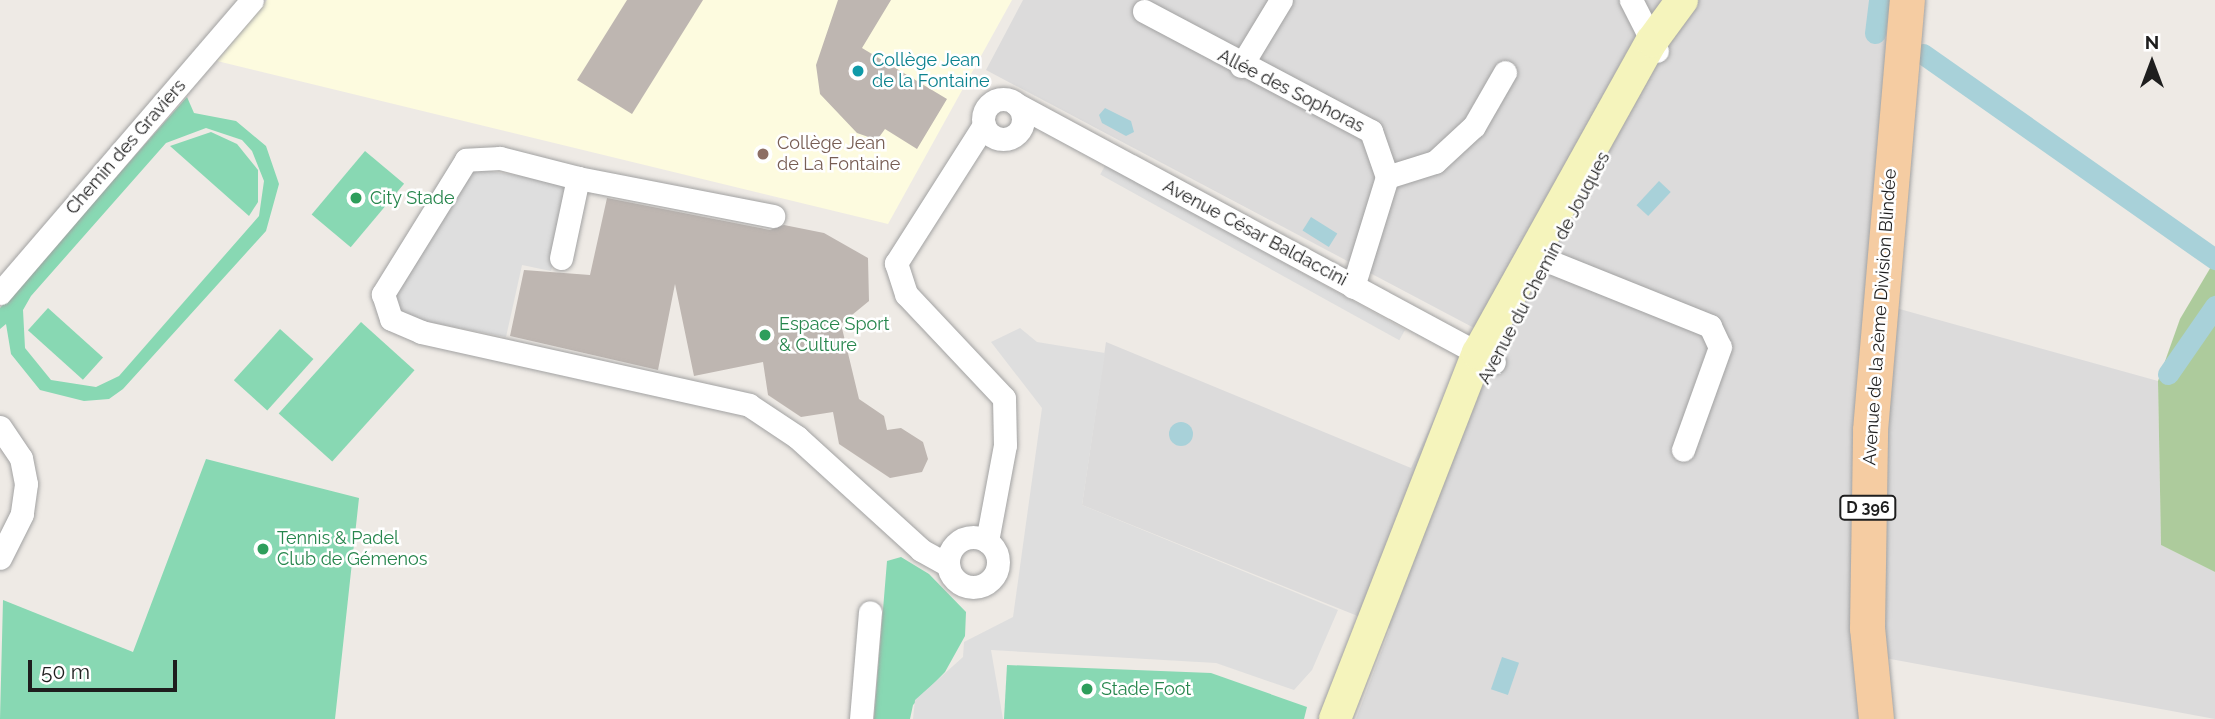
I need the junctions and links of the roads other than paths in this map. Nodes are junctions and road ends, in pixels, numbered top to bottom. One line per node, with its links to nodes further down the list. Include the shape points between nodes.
1 (252, 0): 17 (street, Chemin des Graviers)
2 (1281, 0): 9 (street)
3 (1631, 0): 8 (street)
4 (1682, 0): 8 (main road, Avenue du Chemin de Jouques)
5 (1691, 0): 8 (main road, Avenue du Chemin de Jouques)
6 (1907, 0): 27 (main road, Avenue de la 2ème Division Blindée / D 396, via 1870,430 1867,628)
7 (1144, 11): 9 (street, Allée des Sophoras)
8 (1655, 47): 15 (main road, Avenue du Chemin de Jouques); 18 (main road, Avenue du Chemin de Jouques)
9 (1241, 66): 11 (street, Allée des Sophoras, via 1371,131)
10 (1505, 72): 11 (street, via 1474,126 1435,162)
11 (1387, 177): 16 (street)
12 (578, 178): 13 (street); 14 (street); 23 (street, via 500,158 466,160 383,295 391,319 421,332 749,405 797,437 920,550)
13 (773, 216)
14 (561, 258)
15 (1546, 260): 18 (main road, Avenue du Chemin de Jouques); 20 (street, via 1710,326 1720,347)
16 (1353, 286): 18 (street, Avenue César Baldaccini); 21 (street, Avenue César Baldaccini, via 1016,104 1022,122 1015,135 997,138 984,125 896,263 906,294 1004,398 1005,445)
17 (0, 293)
18 (1486, 357): 26 (main road, Avenue du Chemin de Jouques, via 1402,540)
19 (0, 427): 22 (street, via 21,458 26,484 22,514)
20 (1683, 450)
21 (988, 541): 23 (street, via 960,541); 23 (street, via 998,558 990,581 962,584)
22 (0, 558)
23 (948, 565)
24 (870, 612): 25 (street)
25 (861, 719)
26 (1335, 719)
27 (1876, 719)

